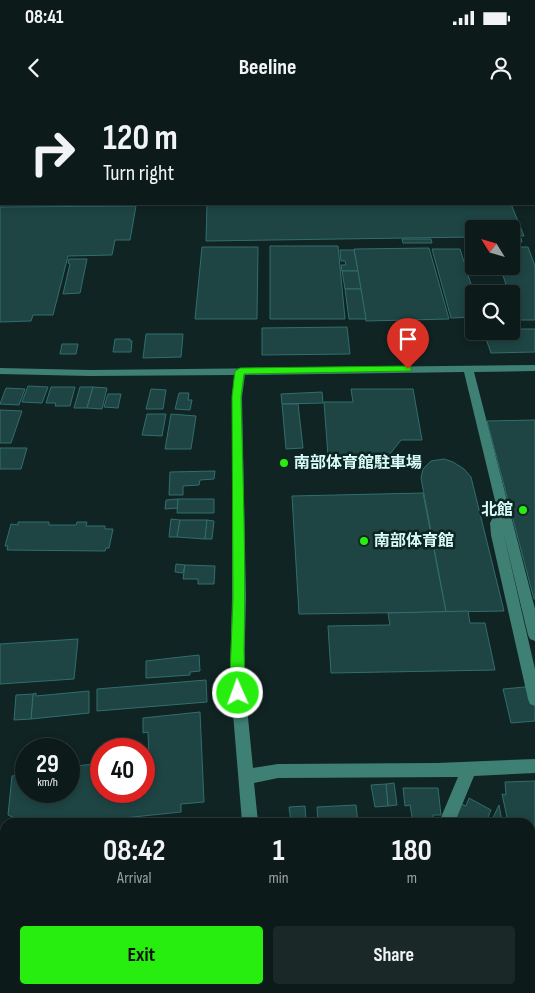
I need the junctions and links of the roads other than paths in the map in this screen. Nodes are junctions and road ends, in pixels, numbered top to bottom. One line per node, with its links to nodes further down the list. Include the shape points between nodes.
1 (0, 169): 2 (street)
2 (0, 182)
3 (468, 368): 4 (street); 6 (street); 7 (street)
4 (535, 368)
5 (0, 371): 6 (street)
6 (240, 371): 12 (street, via 237,397 237,677)
7 (503, 510): 8 (street); 9 (street, via 496,523 497,535)
8 (535, 635)
9 (535, 699)
10 (535, 766): 11 (street)
11 (469, 769): 12 (street, via 278,771); 14 (street)
12 (246, 776): 13 (street)
13 (250, 818)
14 (448, 818)

